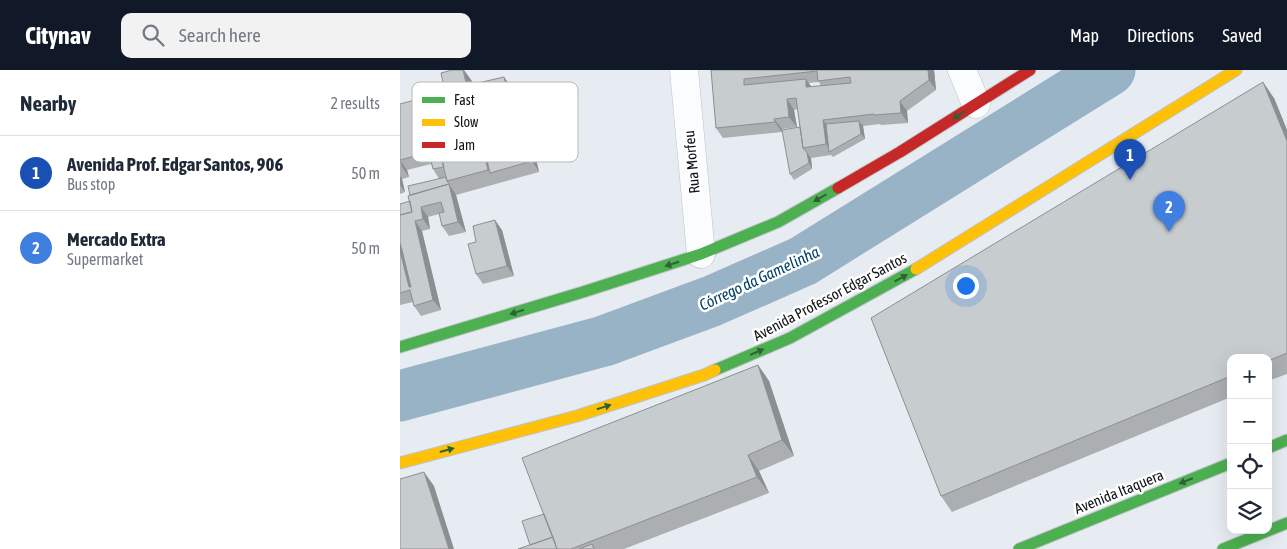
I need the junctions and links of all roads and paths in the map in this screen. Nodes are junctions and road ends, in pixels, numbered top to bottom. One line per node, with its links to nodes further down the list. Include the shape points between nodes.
1 (684, 70): 6 (street, Rua Morfeu)
2 (962, 70): 5 (street)
3 (1030, 70): 5 (main road)
4 (1236, 70): 10 (main road, Avenida Professor Edgar Santos, one-way to 4, via 577,416 704,375 790,338 906,275)
5 (976, 104): 6 (main road, one-way to 6, via 778,222)
6 (701, 254): 7 (main road, one-way to 7)
7 (400, 347)
8 (1287, 440): 9 (main road)
9 (1272, 446)
10 (400, 463)
11 (1227, 465): 13 (main road, Avenida Itaquera, one-way to 13)
12 (1287, 523): 14 (main road)
13 (1019, 549)
14 (1223, 549)

